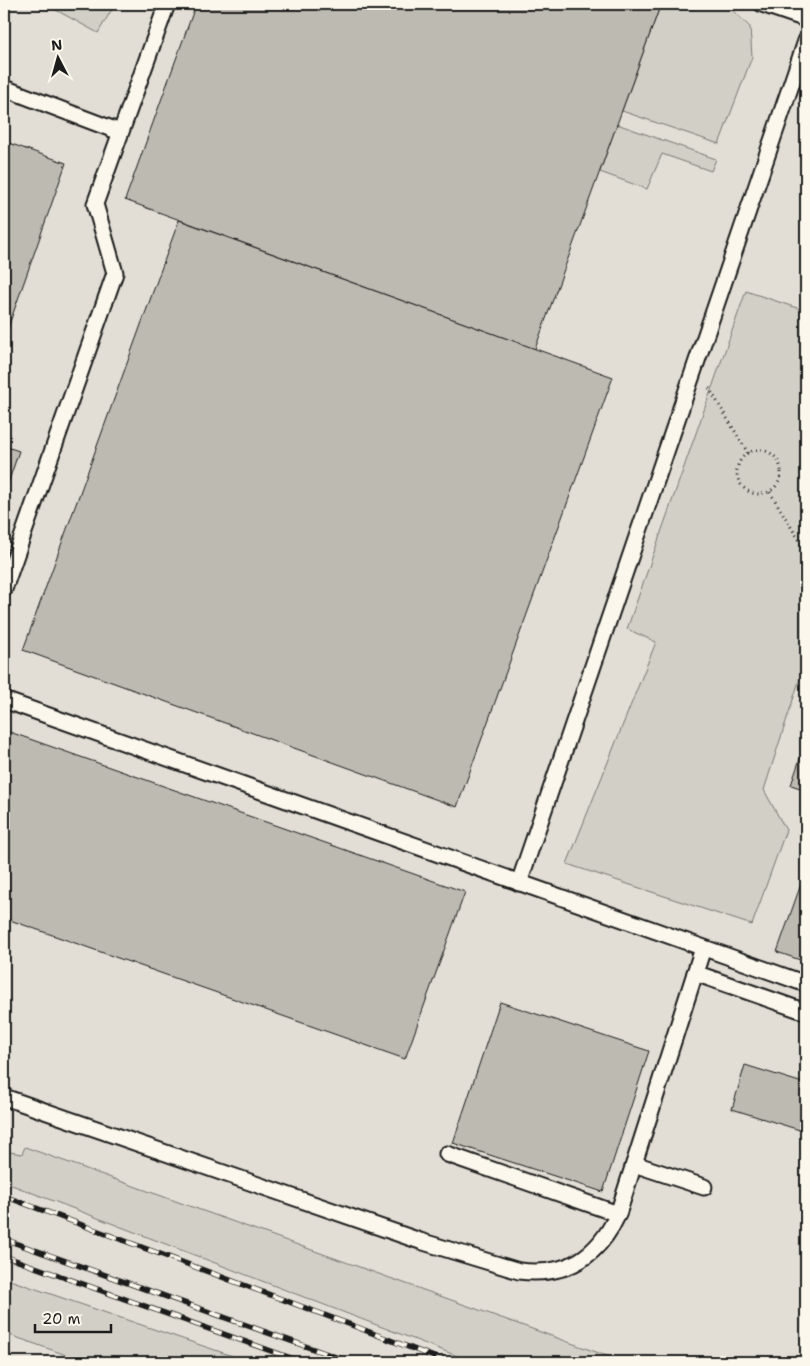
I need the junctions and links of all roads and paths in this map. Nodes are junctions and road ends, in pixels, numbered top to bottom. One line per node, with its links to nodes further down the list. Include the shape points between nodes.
1 (166, 4): 6 (lane)
2 (762, 4): 3 (lane)
3 (806, 19)
4 (806, 42): 7 (lane)
5 (4, 88): 6 (lane)
6 (120, 132): 11 (lane, via 95,204 115,273)
7 (695, 366): 8 (path); 13 (lane)
8 (748, 454): 9 (path, via 738,465 738,480 755,494); 9 (path, via 762,450 779,461 780,482)
9 (770, 492): 10 (path)
10 (806, 552)
11 (4, 590)
12 (4, 700): 13 (lane)
13 (519, 883): 14 (lane)
14 (704, 948): 15 (lane); 16 (lane)
15 (695, 973): 17 (lane); 20 (lane)
16 (806, 984)
17 (806, 1012)
18 (4, 1097): 22 (lane, via 420,1241 520,1271 550,1272 579,1262 602,1241)
19 (447, 1154): 22 (lane)
20 (634, 1164): 21 (lane); 22 (lane)
21 (704, 1187)
22 (618, 1214)

